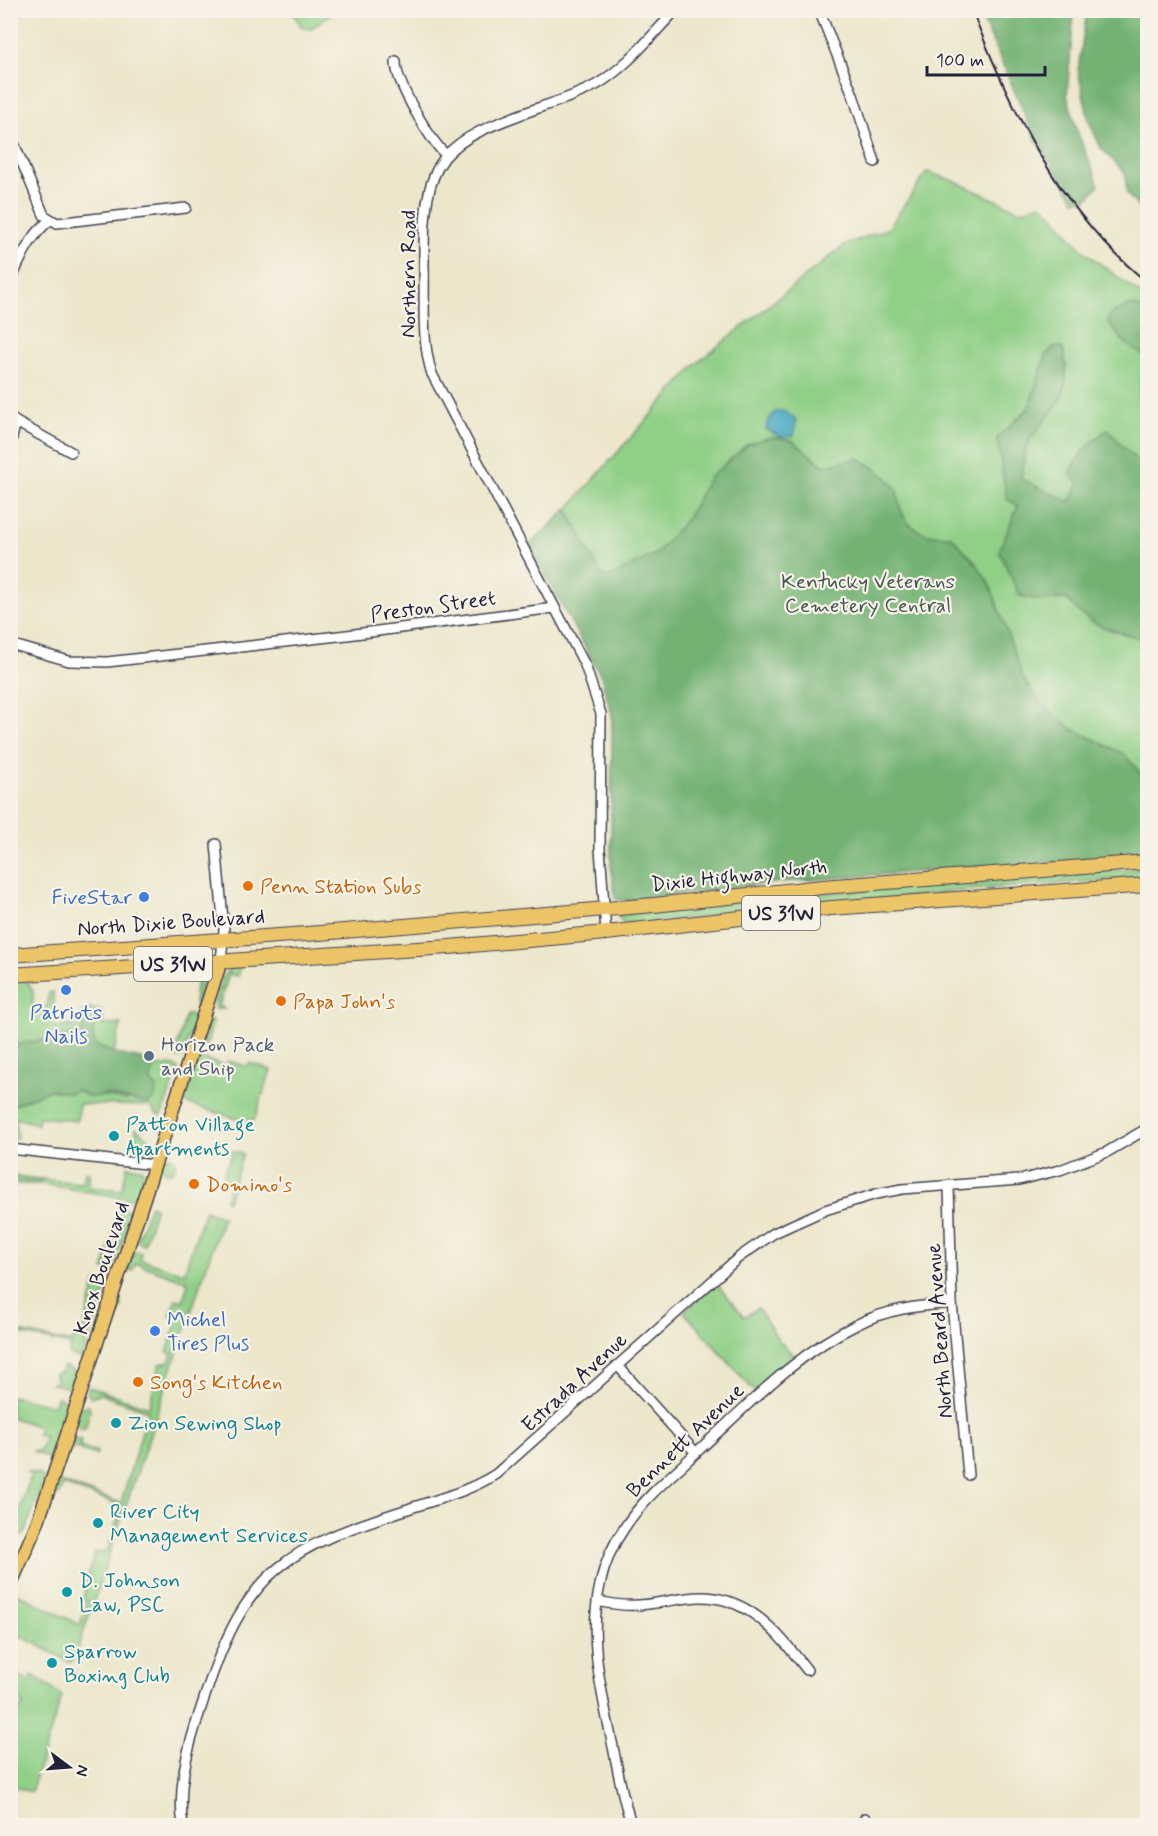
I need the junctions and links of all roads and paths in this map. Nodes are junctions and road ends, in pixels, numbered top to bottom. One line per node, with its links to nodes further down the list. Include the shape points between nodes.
1 (676, 10): 5 (street, Northern Road, via 601,82 481,129)
2 (819, 10): 6 (street)
3 (396, 61): 5 (street, via 398,76 436,145)
4 (10, 134): 8 (street, via 22,156 36,200)
5 (446, 155): 13 (street, Northern Road, via 432,180 425,213 428,362 455,422)
6 (875, 162)
7 (186, 208): 8 (street, via 74,221)
8 (50, 220): 9 (street, via 21,257)
9 (10, 283)
10 (13, 420): 11 (street); 12 (street)
11 (10, 445)
12 (71, 452)
13 (554, 608): 14 (street, Preston Street, via 100,662 62,659); 18 (street, via 585,665 600,707)
14 (10, 644)
15 (216, 844): 21 (street)
16 (1148, 862): 18 (highway, Dixie Highway North / US 31W)
17 (1148, 885): 20 (highway, Dixie Highway North / US 31W, via 831,908)
18 (604, 908): 19 (highway, Dixie Highway North / US 31W); 20 (street)
19 (335, 932): 21 (highway, North Dixie Boulevard / US 31W)
20 (606, 933): 22 (highway, Dixie Highway North / US 31W)
21 (224, 940): 23 (highway, North Dixie Boulevard / US 31W); 24 (street)
22 (335, 953): 24 (highway, North Dixie Boulevard / US 31W)
23 (10, 954)
24 (221, 961): 25 (highway, North Dixie Boulevard / US 31W); 28 (main road, Knox Boulevard)
25 (10, 975)
26 (1148, 1128): 29 (street, Estrada Avenue, via 1107,1152 1060,1170 1019,1180)
27 (10, 1149): 28 (street)
28 (155, 1166): 34 (main road, Knox Boulevard, via 43,1508)
29 (949, 1185): 30 (street, North Beard Avenue); 31 (street, Estrada Avenue, via 863,1197 774,1233 738,1258)
30 (952, 1303): 32 (street, Bennett Avenue, via 889,1312 830,1339 765,1389); 33 (street, North Beard Avenue)
31 (618, 1366): 32 (street); 37 (street, Estrada Avenue, via 510,1464 484,1482 334,1533 271,1572 242,1606 217,1661 186,1759)
32 (696, 1453): 35 (street, Bennett Avenue, via 648,1498 624,1528 609,1557)
33 (968, 1475)
34 (10, 1586)
35 (597, 1601): 36 (street, via 638,1607 690,1597 731,1602 769,1624); 38 (street, Bennett Avenue, via 597,1666)
36 (807, 1670)
37 (183, 1826)
38 (632, 1826)

